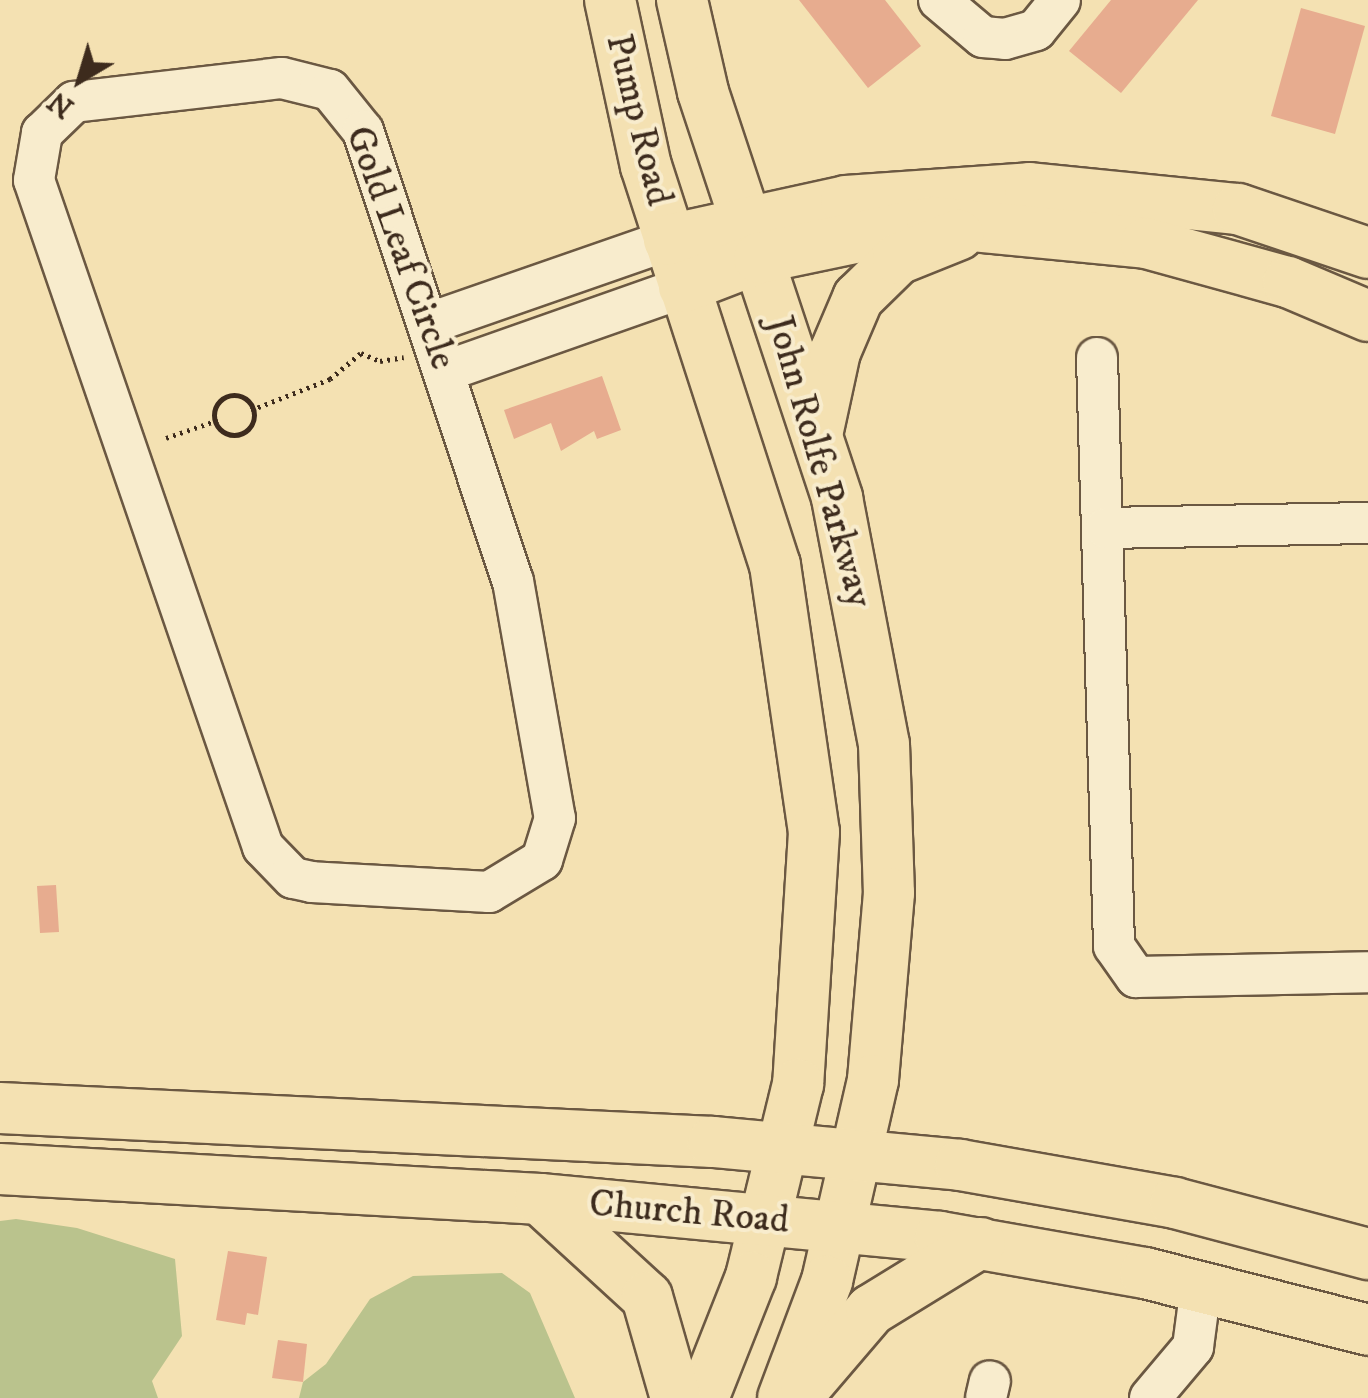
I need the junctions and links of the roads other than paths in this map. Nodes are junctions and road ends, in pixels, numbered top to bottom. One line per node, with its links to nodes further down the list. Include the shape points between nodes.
1 (610, 0): 6 (main road, Pump Road, via 623,86)
2 (682, 0): 7 (main road, Pump Road)
3 (939, 0): 4 (street, via 983,38 1006,39 1036,30)
4 (1060, 0)
5 (973, 230): 7 (main road, via 900,226); 10 (main road, via 1146,243 1270,275); 13 (main road, via 898,259 858,298 835,352)
6 (670, 240): 7 (main road); 9 (main road, Pump Road); 11 (street)
7 (753, 241): 8 (main road, via 900,193 1030,188 1238,209); 9 (main road); 13 (main road, John Rolfe Parkway)
8 (1368, 254)
9 (684, 288): 11 (street); 18 (main road, John Rolfe Parkway, via 776,565 806,745 810,974)
10 (1368, 316)
11 (431, 349): 11 (street, Gold Leaf Circle, via 530,652 552,776 552,838 527,874 488,892 292,878 262,847 252,822 46,216 34,180 42,133 74,102 101,96 282,78 330,90 363,130)
12 (1097, 358): 15 (street)
13 (817, 435): 19 (main road, John Rolfe Parkway, via 866,622 889,822 882,1014)
14 (1368, 522): 15 (street)
15 (1106, 528): 16 (street, via 1114,946 1136,977)
16 (1368, 972)
17 (0, 1108): 18 (main road, Church Road)
18 (784, 1147): 19 (main road, Church Road); 22 (main road, John Rolfe Parkway)
19 (858, 1155): 23 (main road, John Rolfe Parkway); 25 (main road, Church Road, via 1086,1184)
20 (0, 1168): 21 (main road, Church Road)
21 (540, 1199): 22 (main road, Church Road); 28 (main road, via 647,1298)
22 (766, 1219): 23 (main road, Church Road); 29 (main road, John Rolfe Parkway)
23 (842, 1227): 24 (main road, Church Road); 30 (main road, John Rolfe Parkway)
24 (980, 1244): 26 (main road, Church Road); 31 (main road, via 854,1323)
25 (1368, 1254)
26 (1201, 1286): 27 (main road, Church Road); 32 (street, via 1194,1347)
27 (1368, 1330)
28 (676, 1398)
29 (703, 1398)
30 (783, 1398)
31 (797, 1398)
32 (1150, 1398)

